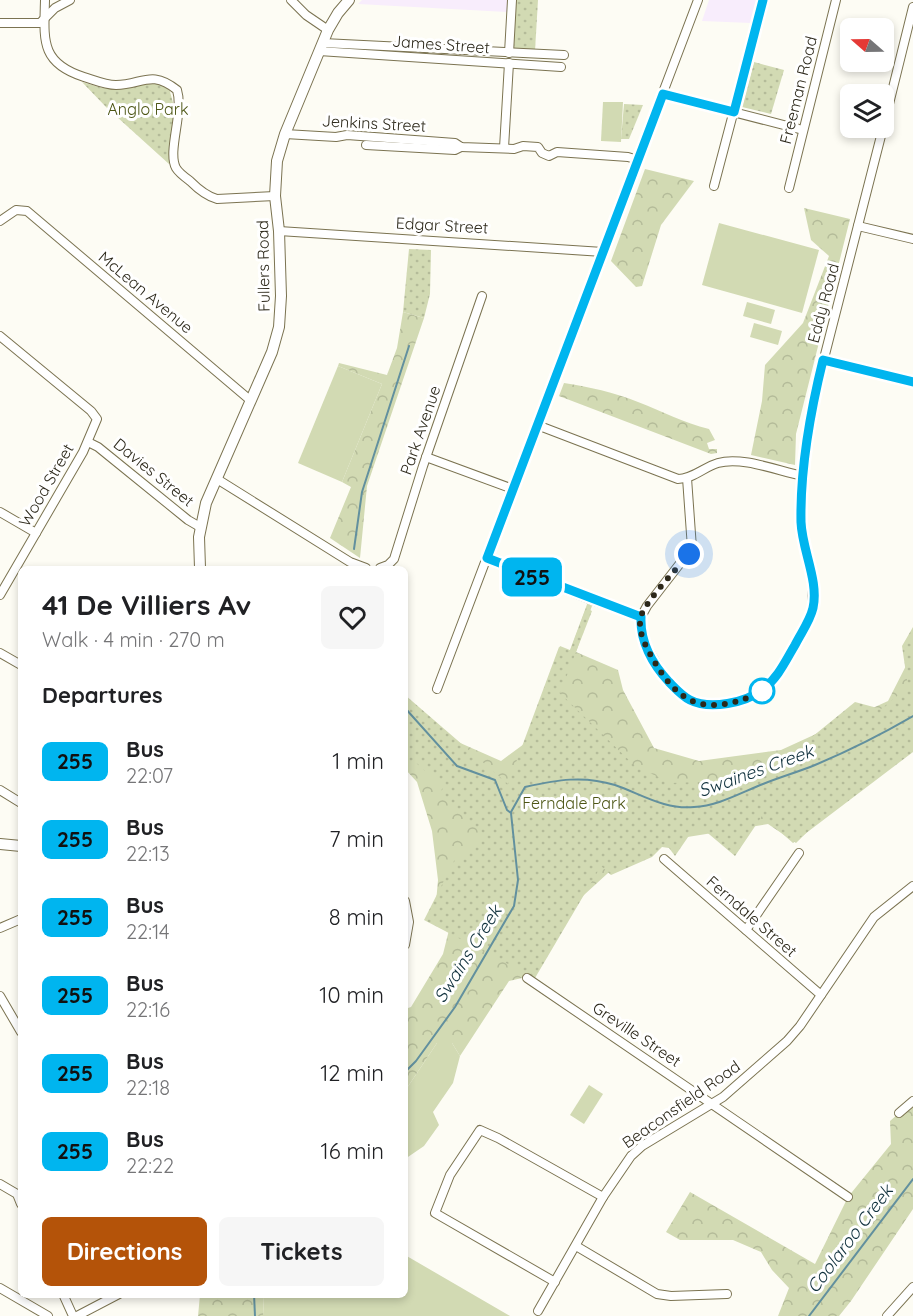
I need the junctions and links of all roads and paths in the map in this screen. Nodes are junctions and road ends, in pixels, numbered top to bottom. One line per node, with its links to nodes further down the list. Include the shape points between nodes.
1 (45, 0): 10 (street)
2 (70, 0): 10 (street)
3 (291, 0): 12 (street)
4 (349, 0): 12 (main road, Fullers Road)
5 (512, 0): 14 (street)
6 (698, 0): 19 (street)
7 (763, 0): 20 (street)
8 (836, 0): 21 (street, Freeman Road)
9 (913, 7): 18 (street, Eddy Road)
10 (44, 19): 11 (street, via 40,23); 30 (street, via 48,52 53,60 76,74 116,85 153,79 177,90 180,99 176,169 209,197)
11 (0, 23)
12 (328, 30): 13 (main road, Fullers Road)
13 (321, 47): 14 (street, James Street); 16 (street, James Street); 22 (main road, Fullers Road)
14 (509, 53): 15 (street, James Street)
15 (564, 56)
16 (509, 63): 17 (street, James Street); 26 (street)
17 (561, 67)
18 (894, 84)
19 (663, 94): 20 (street); 27 (street)
20 (734, 112): 21 (street); 28 (street)
21 (804, 130): 29 (street, Freeman Road)
22 (285, 134): 25 (street, Jenkins Street, via 455,143); 30 (main road, Fullers Road, via 277,161)
23 (880, 138): 32 (street, Eddy Road)
24 (366, 145): 25 (street, Jenkins Street, via 455,150)
25 (460, 147): 26 (street, Jenkins Street)
26 (504, 148): 27 (street, Jenkins Street, via 538,147 549,156 557,152)
27 (638, 160): 35 (street)
28 (714, 186)
29 (789, 188)
30 (275, 196): 33 (main road, Fullers Road)
31 (0, 221): 40 (street, McLean Avenue, via 16,210 27,211)
32 (858, 226): 34 (street); 38 (street, Eddy Road)
33 (279, 231): 35 (street, Edgar Street); 40 (main road, Fullers Road, via 279,327)
34 (913, 239)
35 (603, 252): 41 (street)
36 (482, 296): 43 (street, Park Avenue)
37 (0, 336): 42 (street, Wood Street, via 91,411 97,419)
38 (823, 360): 39 (street); 44 (street, Eddy Road)
39 (913, 382)
40 (250, 400): 46 (main road, Fullers Road)
41 (537, 425): 45 (street, via 678,479); 47 (street)
42 (88, 442): 49 (street, Davies Street); 50 (street, Wood Street)
43 (426, 457): 47 (street); 54 (street, Park Avenue, via 394,559)
44 (803, 476): 45 (street, via 735,461 717,464); 56 (street, Eddy Road, via 802,530 813,609 779,672 764,689 734,703 689,700 663,675 648,652)
45 (687, 478): 56 (street, via 692,548)
46 (217, 479): 49 (main road, Fullers Road); 53 (street)
47 (513, 489): 51 (street)
48 (0, 512): 50 (street)
49 (200, 527): 52 (main road, Fullers Road)
50 (36, 533): 55 (street, Wood Street)
51 (487, 558): 56 (street); 59 (street)
52 (200, 566)
53 (361, 566)
54 (385, 566)
55 (0, 595)
56 (641, 617)
57 (0, 653): 58 (street)
58 (18, 663)
59 (437, 689)
60 (0, 790): 61 (street)
61 (18, 800)
62 (0, 844): 63 (main road)
63 (18, 846)
64 (799, 853): 69 (street)
65 (664, 859): 69 (street, Ferndale Street)
66 (913, 886): 71 (street, Beaconsfield Road, via 874,918)
67 (18, 920): 68 (street)
68 (0, 928)
69 (746, 930): 71 (street, Ferndale Street)
70 (527, 978): 75 (street, Greville Street)
71 (821, 995): 75 (street, Beaconsfield Road, via 787,1041)
72 (0, 996): 73 (street)
73 (18, 1027)
74 (913, 1101): 76 (street)
75 (712, 1104): 78 (street, Beaconsfield Road, via 636,1151); 79 (street, Greville Street)
76 (899, 1113)
77 (0, 1184): 80 (street)
78 (603, 1197): 81 (street, Beaconsfield Road); 82 (street, via 480,1130 450,1175 435,1213)
79 (848, 1197)
80 (18, 1198)
81 (576, 1246): 82 (street, Beaconsfield Road); 85 (street, via 657,1294)
82 (555, 1282): 88 (street, Beaconsfield Road)
83 (913, 1287): 91 (street)
84 (0, 1288): 89 (street)
85 (727, 1294)
86 (65, 1298): 90 (street)
87 (111, 1298): 90 (street)
88 (538, 1311)
89 (48, 1316)
90 (75, 1316)
91 (887, 1316)

